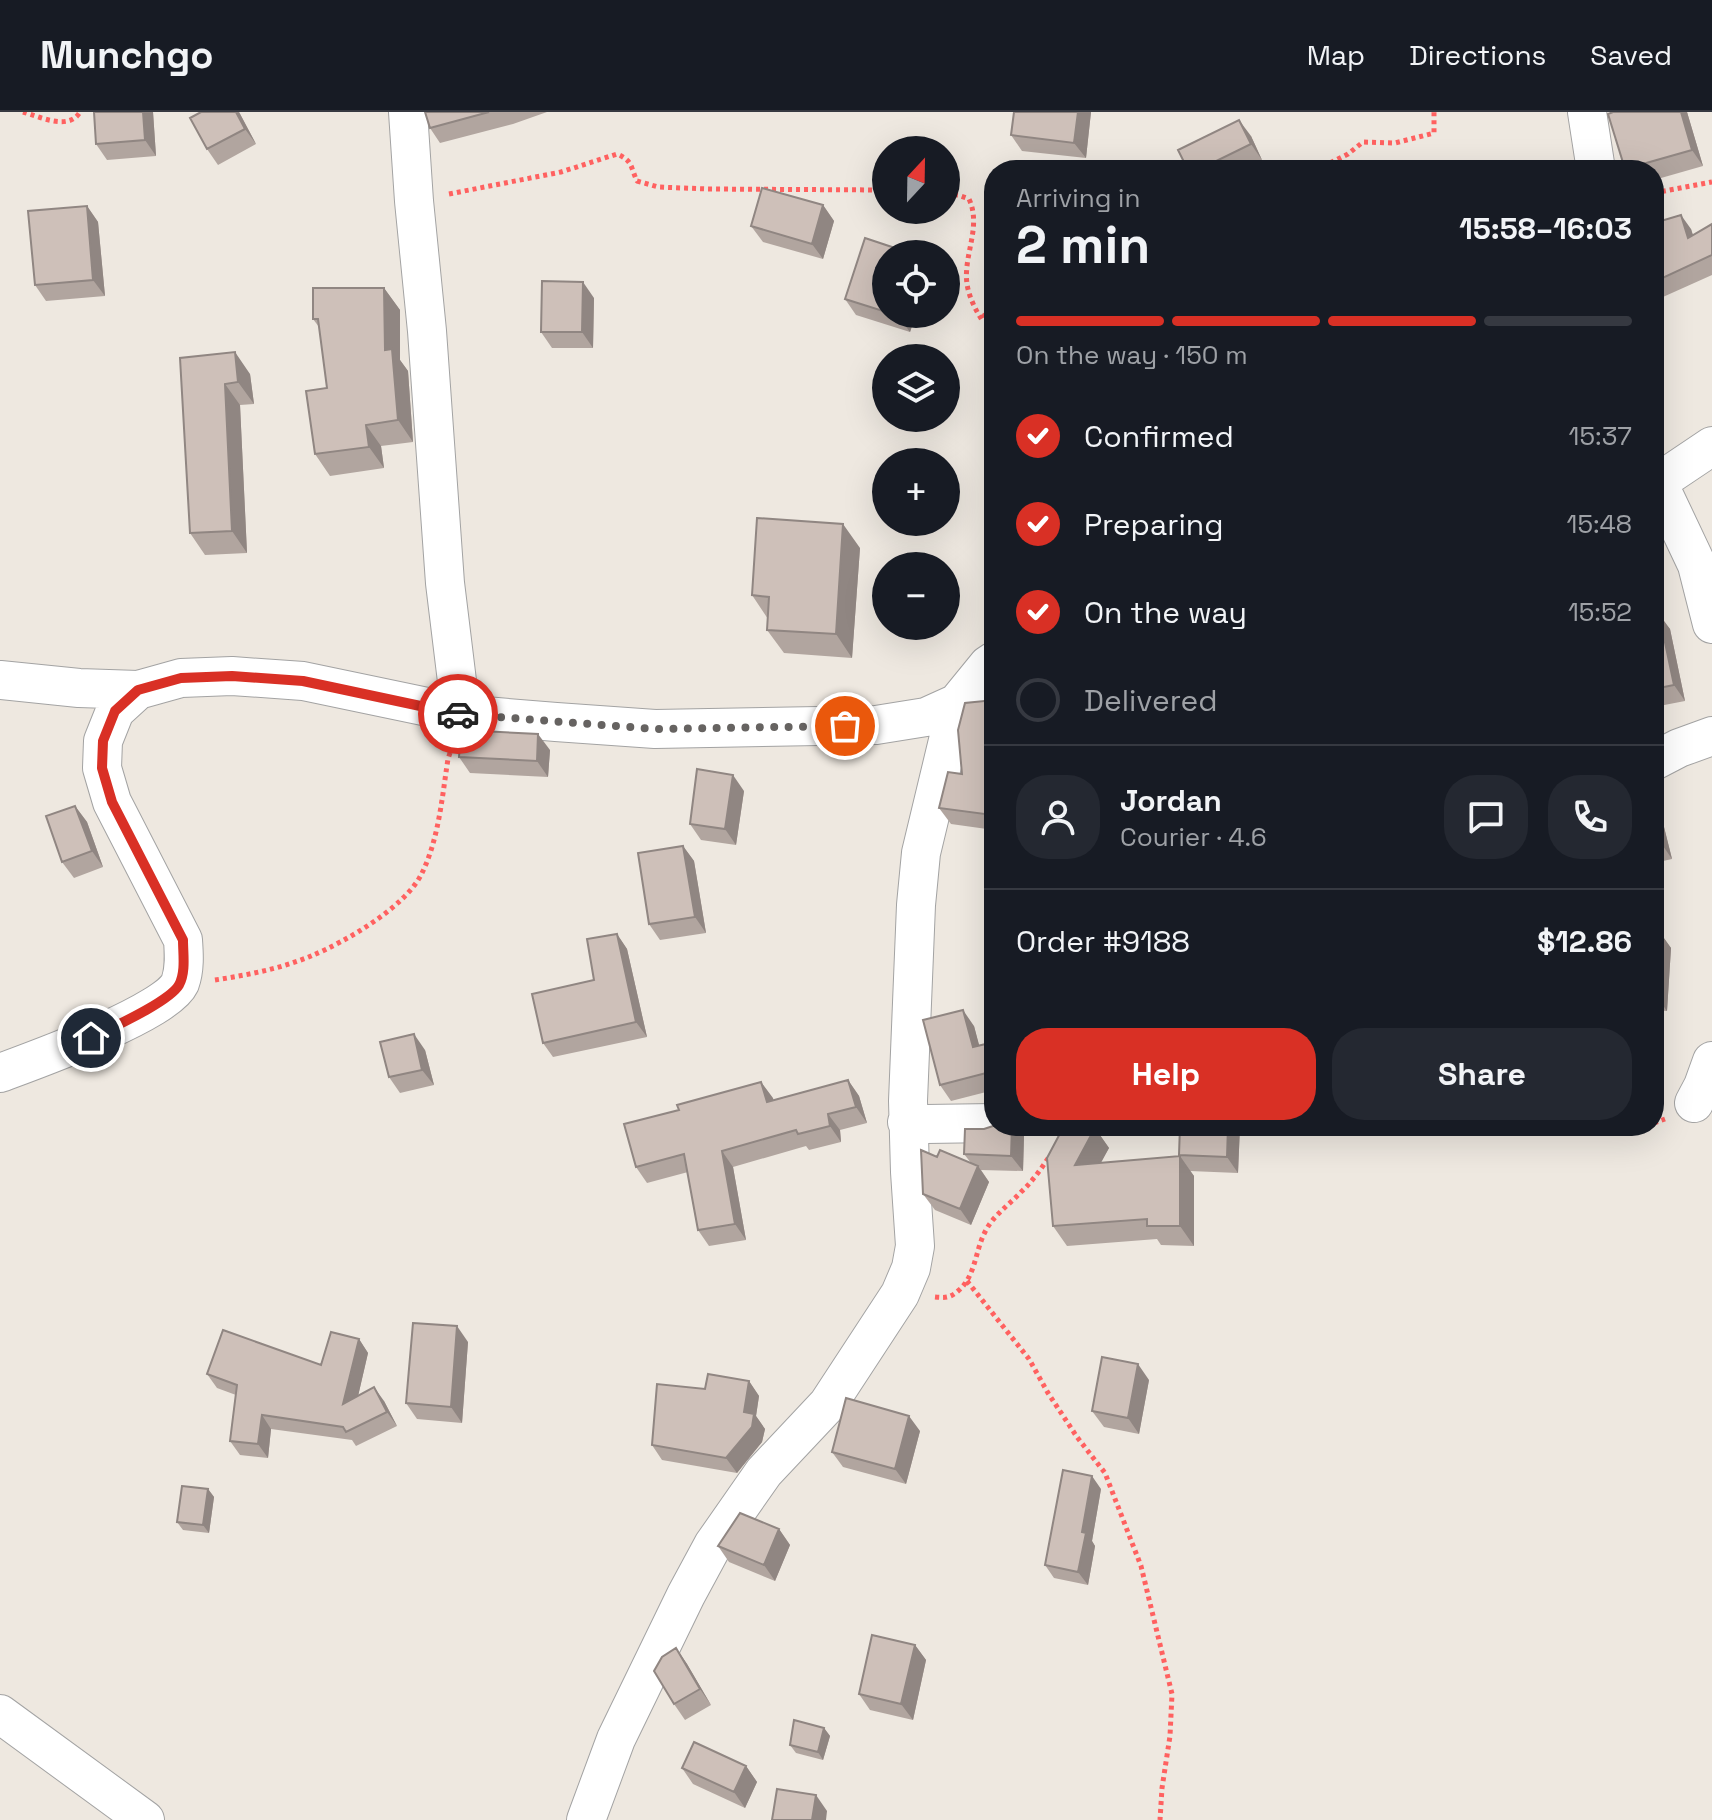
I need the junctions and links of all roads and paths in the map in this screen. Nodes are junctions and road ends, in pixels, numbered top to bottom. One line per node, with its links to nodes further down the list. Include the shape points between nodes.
1 (23, 112): 2 (path, via 70,122)
2 (80, 112)
3 (408, 112): 12 (street)
4 (1434, 112): 6 (path, via 1434,133 1395,143 1363,142)
5 (1587, 112): 7 (street)
6 (1336, 160)
7 (1594, 160)
8 (1712, 182): 10 (path)
9 (872, 190): 12 (path, via 658,187 637,181 631,164 617,154 561,172)
10 (1664, 191)
11 (960, 196): 13 (path, via 969,199 974,210 967,282 974,308 982,320)
12 (414, 201): 22 (street)
13 (984, 316)
14 (1712, 446): 15 (street)
15 (1664, 475)
16 (1664, 497): 17 (street, via 1697,565)
17 (1712, 624)
18 (984, 670): 21 (street)
19 (0, 680): 20 (street)
20 (138, 690): 22 (street, via 181,678 303,681); 25 (street, via 115,711 103,741 102,768 112,802 183,940)
21 (957, 703): 22 (street, via 926,717 845,726 655,729); 29 (street, via 921,853)
22 (461, 714): 25 (path, via 434,845 421,876 396,905 311,956 255,973)
23 (1712, 736): 24 (street)
24 (1664, 756)
25 (179, 985): 27 (street, via 156,1004 91,1038)
26 (1712, 1061): 28 (street)
27 (0, 1073)
28 (1694, 1103)
29 (907, 1122): 30 (street); 33 (street, via 915,1246)
30 (984, 1123)
31 (1053, 1152): 32 (path, via 992,1220)
32 (967, 1281): 33 (path, via 947,1298); 37 (path, via 1029,1359 1105,1473 1141,1566 1172,1694)
33 (900, 1294): 36 (street, via 828,1404 764,1472 713,1545 616,1739)
34 (0, 1714): 35 (street)
35 (145, 1820)
36 (586, 1820)
37 (1160, 1820)

